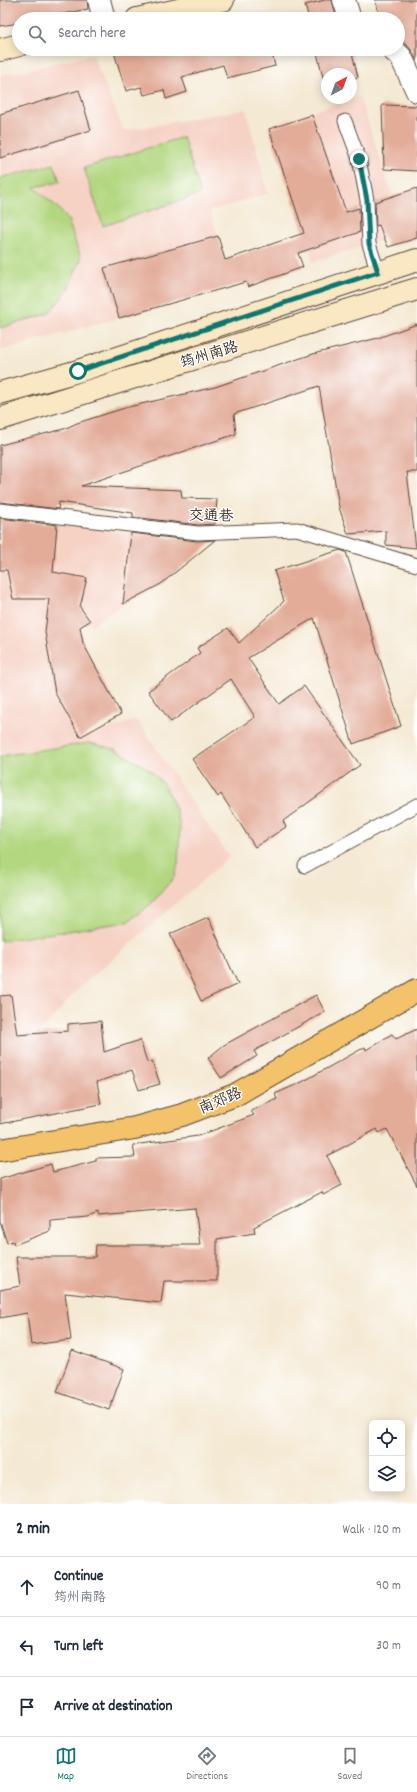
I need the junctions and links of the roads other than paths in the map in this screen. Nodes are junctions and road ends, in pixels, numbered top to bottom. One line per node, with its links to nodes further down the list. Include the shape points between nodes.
1 (99, 0): 4 (street)
2 (223, 0): 5 (main road)
3 (344, 0): 6 (street)
4 (102, 12)
5 (169, 12)
6 (348, 12)
7 (12, 47): 8 (main road)
8 (0, 50)
9 (400, 56): 10 (street)
10 (417, 91)
11 (345, 121): 13 (lane, via 359,159 367,200 369,244)
12 (417, 260): 13 (main road, 筠州南路)
13 (378, 272): 15 (main road, 筠州南路, via 78,371)
14 (417, 289): 16 (main road, 筠州南路)
15 (0, 393)
16 (0, 420)
17 (0, 510): 18 (lane, 交通巷, via 198,533 297,529)
18 (417, 565)
19 (417, 805): 20 (lane)
20 (305, 866)
21 (417, 990): 22 (main road, 南郊路, via 235,1095 182,1115 135,1128)
22 (0, 1150)

